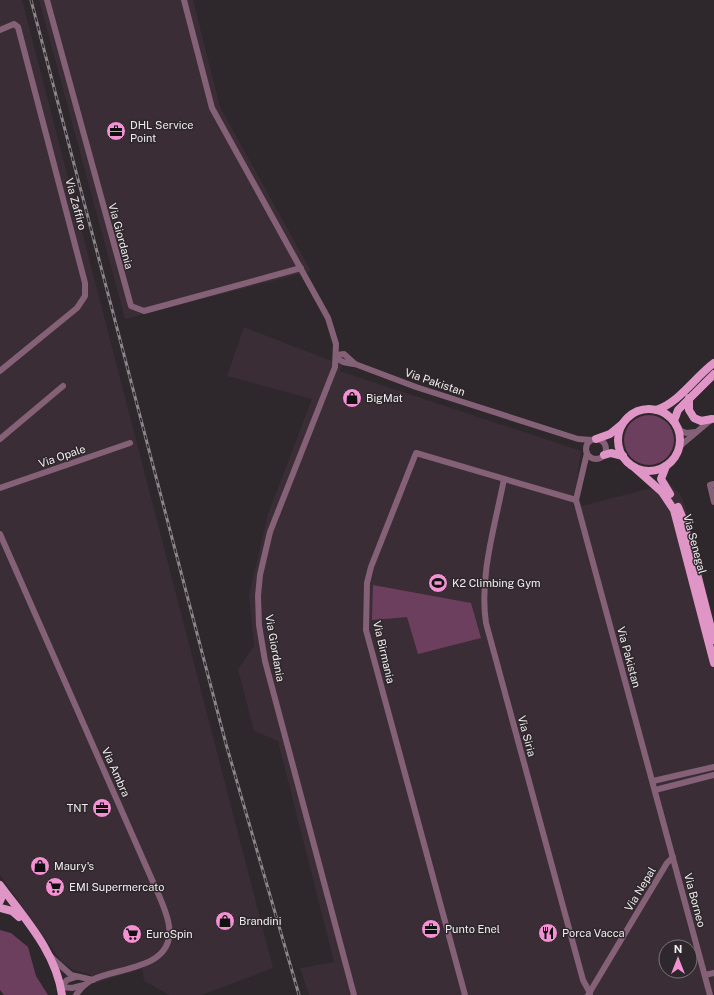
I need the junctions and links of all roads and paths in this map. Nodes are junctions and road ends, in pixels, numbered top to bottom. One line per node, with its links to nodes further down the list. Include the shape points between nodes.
1 (47, 0): 4 (street, Via Giordania, via 132,306 144,311)
2 (184, 0): 4 (street, Via Giordania, via 212,108)
3 (0, 30): 12 (street, Via Zaffiro, via 14,24 18,27 83,270 85,296 77,308)
4 (301, 268): 5 (street, Via Giordania, via 328,318)
5 (336, 344): 6 (street, Via Pakistan); 7 (street, Via Giordania)
6 (344, 354): 7 (street); 10 (street, Via Pakistan)
7 (336, 355): 8 (street); 11 (street, Via Giordania)
8 (344, 362): 10 (street, Via Pakistan); 11 (street)
9 (714, 362): 16 (main road, via 671,404)
10 (355, 364): 23 (street, Via Pakistan, via 428,391)
11 (334, 367): 61 (street, Via Giordania, via 270,532 260,575 258,618 265,661)
12 (0, 371)
13 (714, 374): 15 (main road)
14 (63, 386): 22 (street)
15 (689, 398): 17 (main road, via 689,410 694,418 701,421); 18 (main road, via 678,410)
16 (656, 410): 18 (main road); 19 (main road, via 638,411)
17 (713, 418): 21 (street)
18 (674, 421): 20 (main road)
19 (622, 425): 24 (main road, via 612,433); 29 (main road, via 618,438)
20 (679, 430): 21 (street, via 686,433); 26 (main road)
21 (697, 432): 26 (street)
22 (0, 439)
23 (578, 440): 24 (street, Via Pakistan); 27 (street)
24 (594, 440): 27 (street, via 588,444); 28 (street, via 604,444)
25 (130, 443): 36 (street, Via Opale)
26 (680, 446): 32 (main road, via 675,458)
27 (587, 452): 30 (street); 31 (street)
28 (604, 455): 29 (main road, via 611,452); 30 (street)
29 (623, 456): 33 (main road)
30 (593, 458): 31 (street)
31 (586, 462): 37 (street)
32 (666, 466): 33 (main road, via 651,471); 40 (main road, Via Senegal, via 661,481 683,519)
33 (635, 468): 41 (main road, Via Senegal, via 662,492 674,510)
34 (504, 479): 37 (street, Via Birmania); 59 (street, Via Siria, via 485,582 486,623 583,980); 62 (street, Via Birmania, via 416,453 371,567 366,596 366,630)
35 (714, 484): 38 (street, via 710,485)
36 (0, 488)
37 (576, 500): 44 (street, Via Pakistan)
38 (714, 502)
39 (0, 534): 55 (street, Via Ambra, via 167,915 168,942 161,953 133,968)
40 (714, 640)
41 (714, 663)
42 (714, 767): 44 (street)
43 (714, 775): 45 (street)
44 (653, 781): 45 (street, Via Pakistan)
45 (655, 790): 46 (street, Via Pakistan)
46 (673, 857): 53 (street, Via Borneo); 59 (street, Via Nepal)
47 (0, 885): 48 (main road); 50 (main road)
48 (0, 901)
49 (0, 908): 50 (main road, via 12,911)
50 (35, 933): 51 (main road)
51 (48, 953): 54 (street, via 68,972); 58 (main road)
52 (714, 973): 53 (street)
53 (705, 975): 57 (street, Via Borneo)
54 (78, 977): 55 (street); 58 (street, via 67,980)
55 (93, 980): 56 (street, Via Ambra)
56 (85, 984): 58 (street); 60 (street)
57 (711, 984): 63 (street, Via Borneo)
58 (62, 991)
59 (589, 994)
60 (76, 995)
61 (354, 995)
62 (465, 995)
63 (710, 995)

